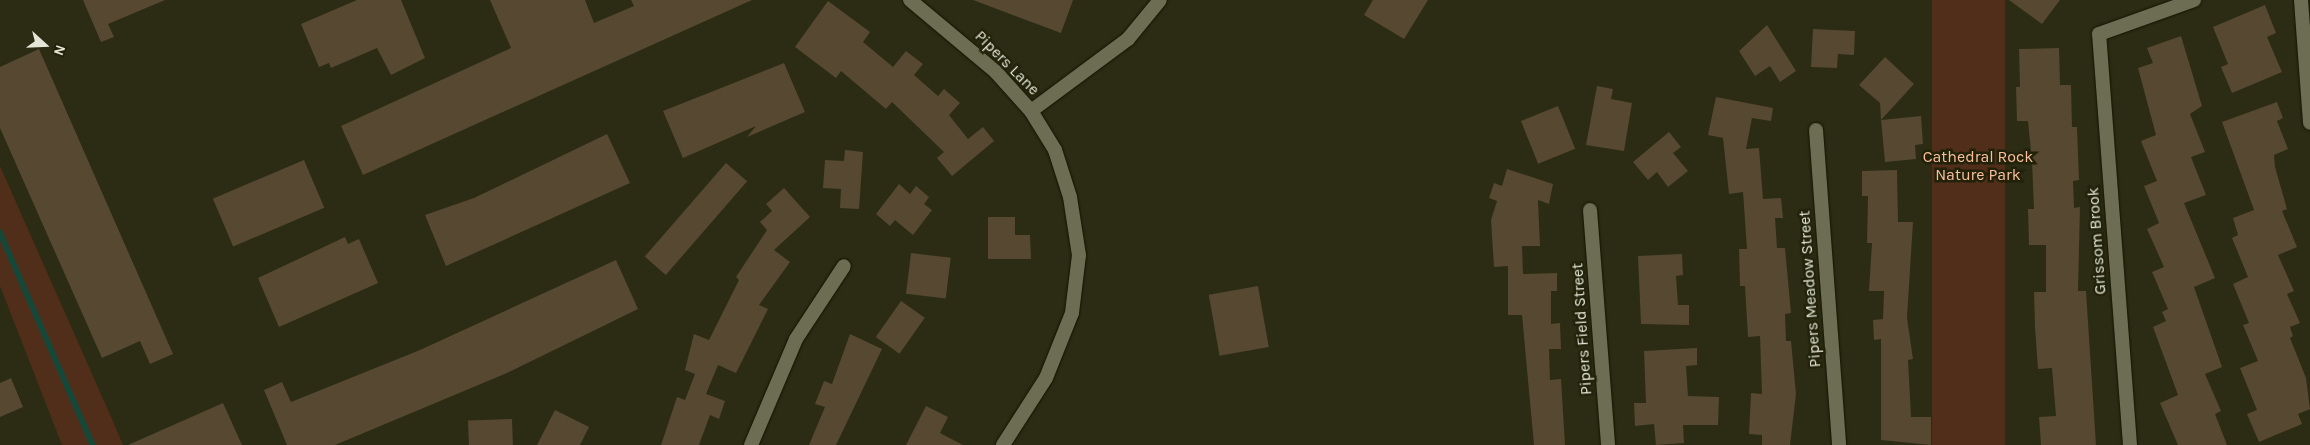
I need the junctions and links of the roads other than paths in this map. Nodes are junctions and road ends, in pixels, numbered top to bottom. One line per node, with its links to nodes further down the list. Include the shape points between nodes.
1 (910, 0): 5 (street, Pipers Lane, via 996,72)
2 (1160, 0): 5 (street, via 1128,39)
3 (2194, 0): 14 (street, Grissom Brook, via 2099,34)
4 (2301, 0): 6 (street)
5 (1031, 111): 11 (street, Pipers Lane, via 1049,138 1066,180 1078,236 1078,275 1061,348)
6 (2310, 123)
7 (1816, 130): 13 (street, Pipers Meadow Street)
8 (1590, 210): 12 (street, Pipers Field Street)
9 (844, 266): 10 (street, via 796,339)
10 (751, 445)
11 (1002, 445)
12 (1608, 445)
13 (1840, 445)
14 (2130, 445)

